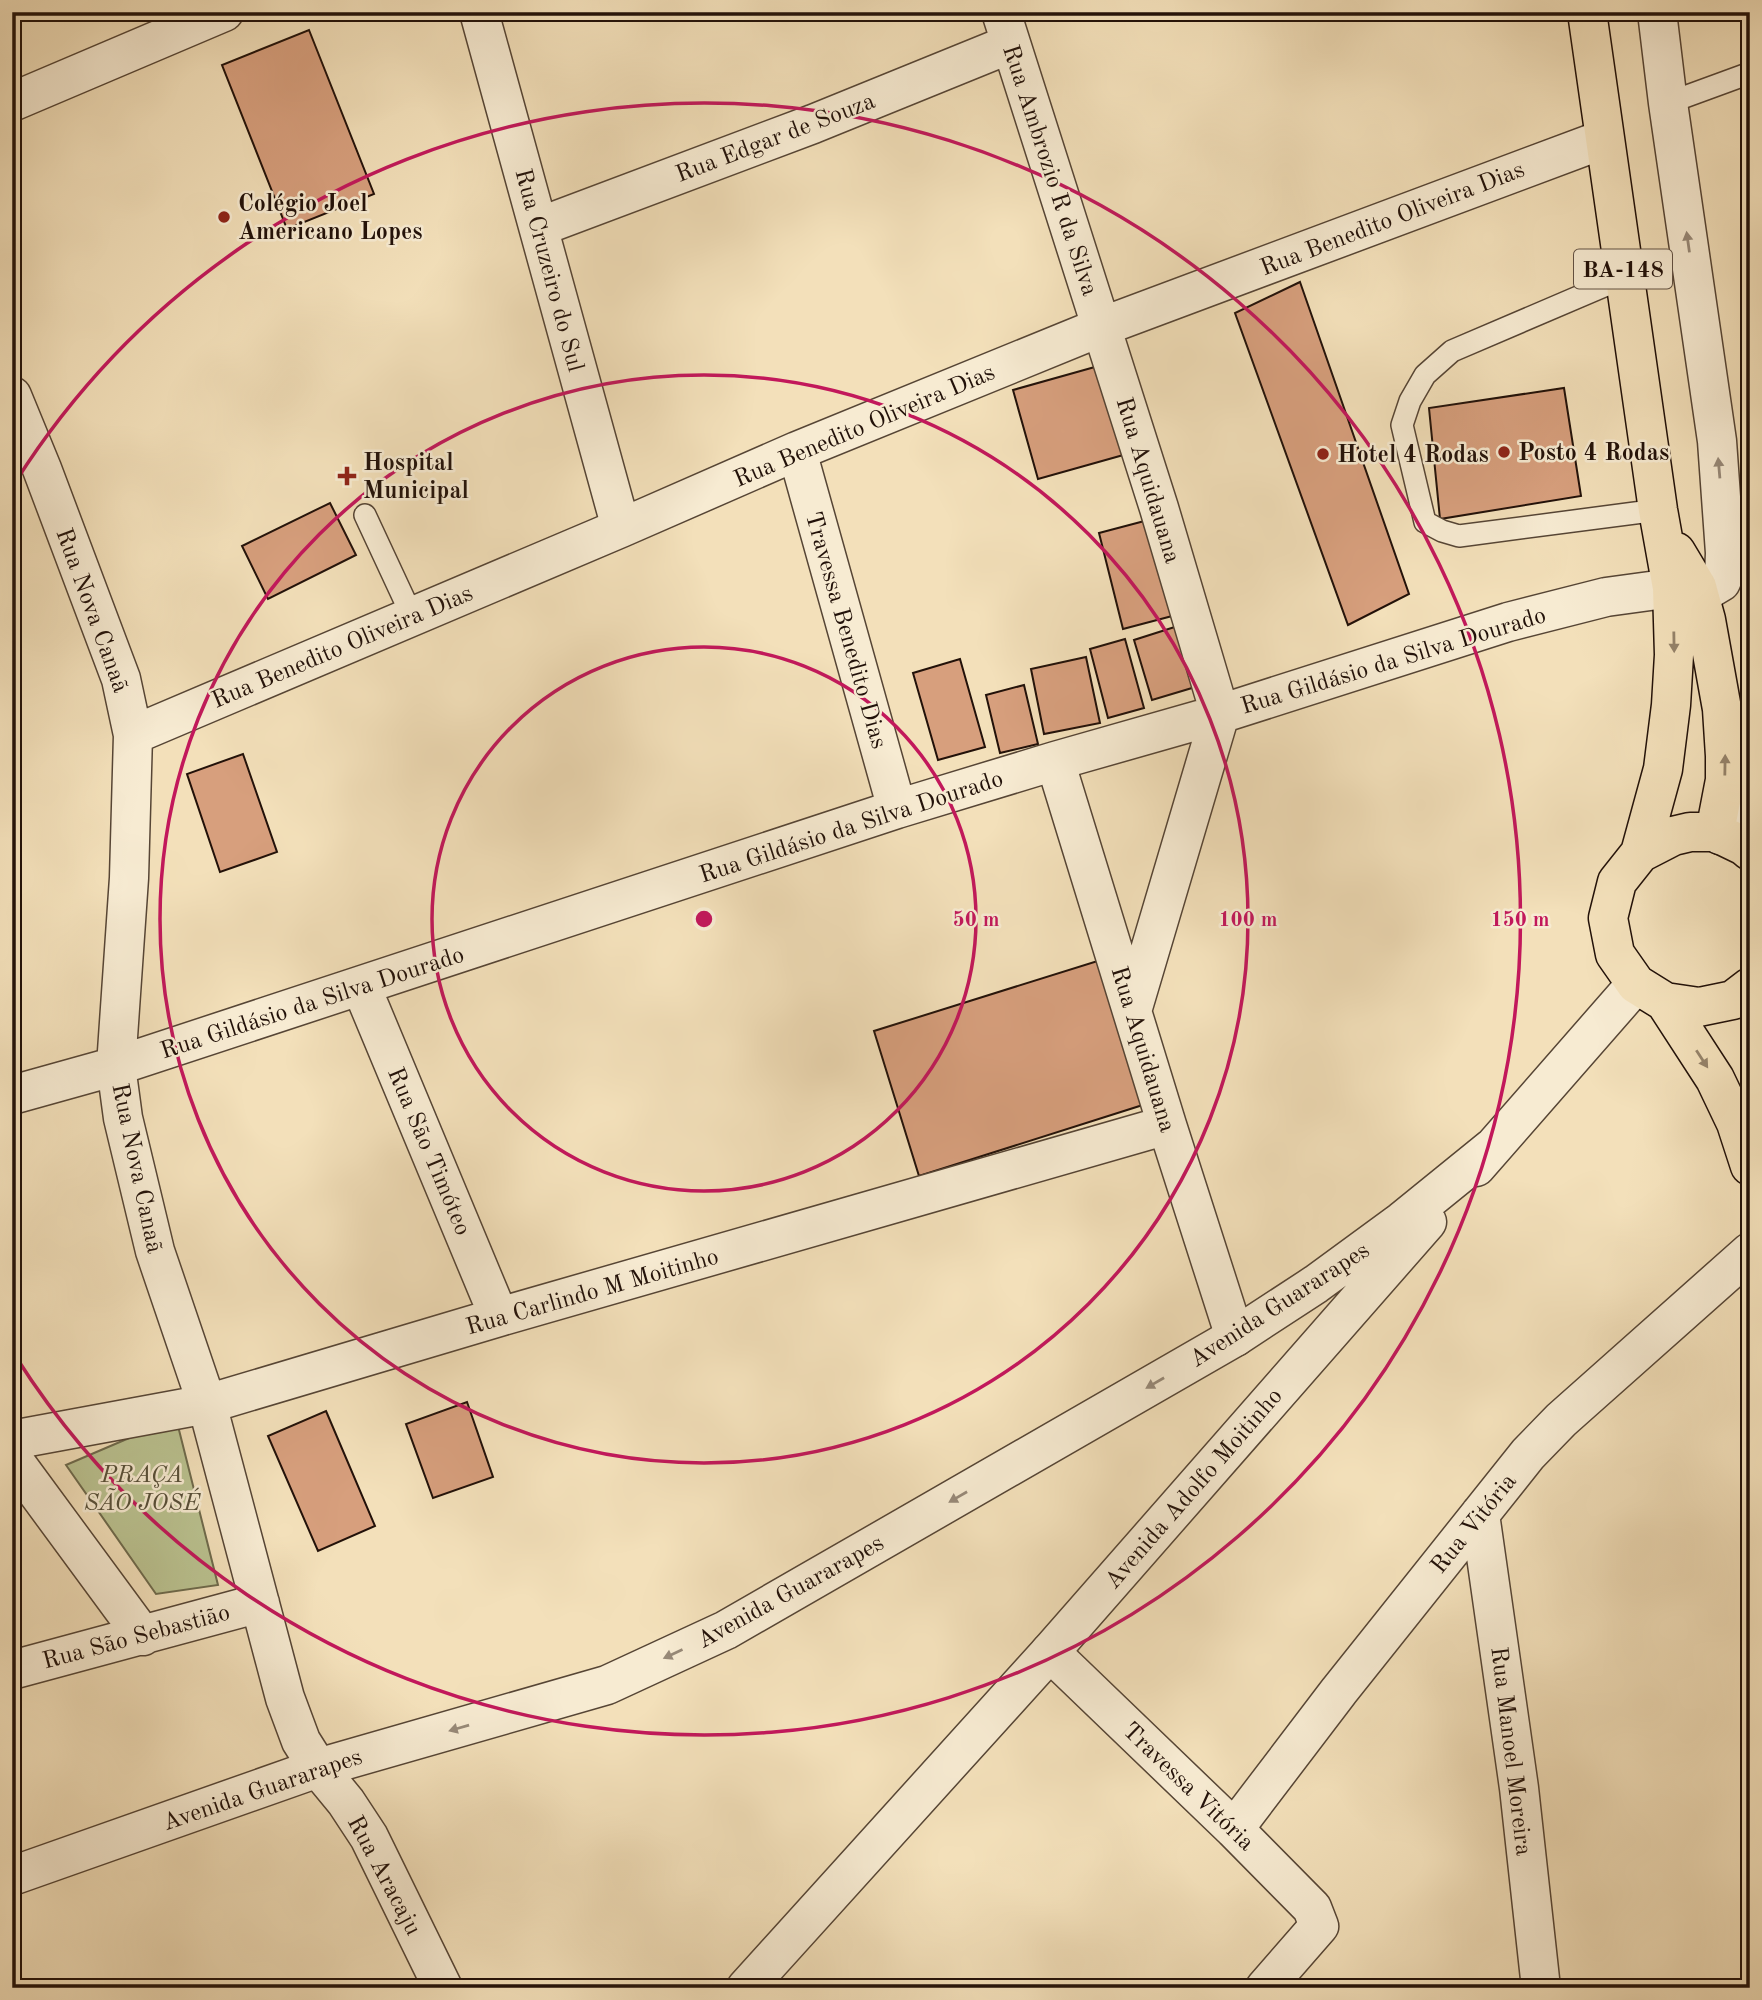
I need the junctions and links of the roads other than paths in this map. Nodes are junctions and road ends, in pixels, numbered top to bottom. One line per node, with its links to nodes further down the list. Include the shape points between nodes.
1 (224, 12): 7 (street)
2 (479, 12): 10 (street, Rua Cruzeiro do Sul)
3 (1587, 12): 9 (main road, BA-148)
4 (1657, 12): 8 (street)
5 (1005, 28): 10 (street, Rua Edgar de Souza, via 813,124); 12 (street, Rua Ambrozio R da Silva)
6 (1750, 73): 8 (lane)
7 (12, 102)
8 (1668, 103): 17 (street, one-way to 8, via 1717,440)
9 (1604, 139): 11 (main road, BA-148); 12 (street, Rua Benedito Oliveira Dias)
10 (539, 227): 18 (street, Rua Cruzeiro do Sul)
11 (1625, 277): 16 (main road, BA-148); 16 (lane, via 1452,351 1426,374 1402,425 1425,522 1442,531 1459,536)
12 (1101, 327): 14 (street, Rua Benedito Oliveira Dias); 21 (street, Rua Aquidauana)
13 (12, 396): 22 (street, Rua Nova Canaã, via 121,679)
14 (797, 451): 18 (street, Rua Benedito Oliveira Dias); 24 (street, Travessa Benedito Dias)
15 (365, 514): 20 (lane)
16 (1659, 518): 19 (main road, BA-148)
17 (1736, 522): 19 (street, Rua Gildásio da Silva Dourado, via 1721,582 1712,588)
18 (621, 528): 20 (street, Rua Benedito Oliveira Dias)
19 (1685, 587): 21 (street, Rua Gildásio da Silva Dourado, via 1606,597 1508,622); 26 (main road, BA-148, one-way to 19, via 1722,709 1706,620); 27 (main road, BA-148, one-way to 27, via 1663,769)
20 (412, 616): 22 (street, Rua Benedito Oliveira Dias)
21 (1220, 714): 23 (street, Rua Gildásio da Silva Dourado); 31 (street)
22 (133, 735): 32 (street, Rua Nova Canaã)
23 (1055, 761): 24 (street, Rua Gildásio da Silva Dourado); 31 (street, Rua Aquidauana)
24 (897, 809): 28 (street, Rua Gildásio da Silva Dourado)
25 (1750, 809): 26 (street)
26 (1728, 840): 27 (main road, via 1690,832 1673,835)
27 (1640, 853): 30 (main road, via 1617,882 1608,918 1615,954)
28 (361, 985): 32 (street, Rua Gildásio da Silva Dourado); 38 (street, Rua São Timóteo)
29 (1750, 987): 30 (main road, via 1733,1000 1699,1007)
30 (1651, 993): 35 (street, Avenida Adolfo Moitinho); 36 (main road, one-way to 36, via 1715,1079)
31 (1132, 1011): 34 (street, Rua Aquidauana)
32 (116, 1066): 33 (street, Rua Gildásio da Silva Dourado); 40 (street, Rua Nova Canaã, via 123,1118 155,1251)
33 (12, 1096)
34 (1167, 1125): 38 (street, Rua Carlindo M Moitinho); 39 (street, Rua Aquidauana)
35 (1492, 1148): 39 (street, Avenida Guararapes, via 1402,1221); 46 (street, Avenida Adolfo Moitinho)
36 (1750, 1166)
37 (1750, 1252): 43 (street, Rua Vitória, via 1561,1420)
38 (499, 1317): 40 (street, Rua Carlindo M Moitinho)
39 (1235, 1337): 48 (street, Avenida Guararapes, one-way to 48, via 726,1630 607,1685)
40 (207, 1404): 41 (street, Rua Carlindo M Moitinho); 44 (street, Rua Nova Canaã)
41 (12, 1440)
42 (12, 1458): 45 (street)
43 (1480, 1514): 49 (street, Rua Vitória); 54 (street, Rua Manoel Moreira)
44 (260, 1603): 45 (street, Rua São Sebastião); 48 (street, Rua Nova Canaã, via 285,1698 301,1741)
45 (143, 1636): 47 (street, Rua São Sebastião)
46 (1050, 1652): 49 (street, Travessa Vitória); 52 (street, Avenida Adolfo Moitinho)
47 (12, 1670)
48 (318, 1768): 50 (street, Avenida Guararapes); 51 (street, Rua Aracaju, via 369,1837)
49 (1234, 1829): 53 (street, Travessa Vitória, via 1312,1908 1320,1926)
50 (12, 1875)
51 (443, 1988)
52 (746, 1988)
53 (1265, 1988)
54 (1541, 1988)

